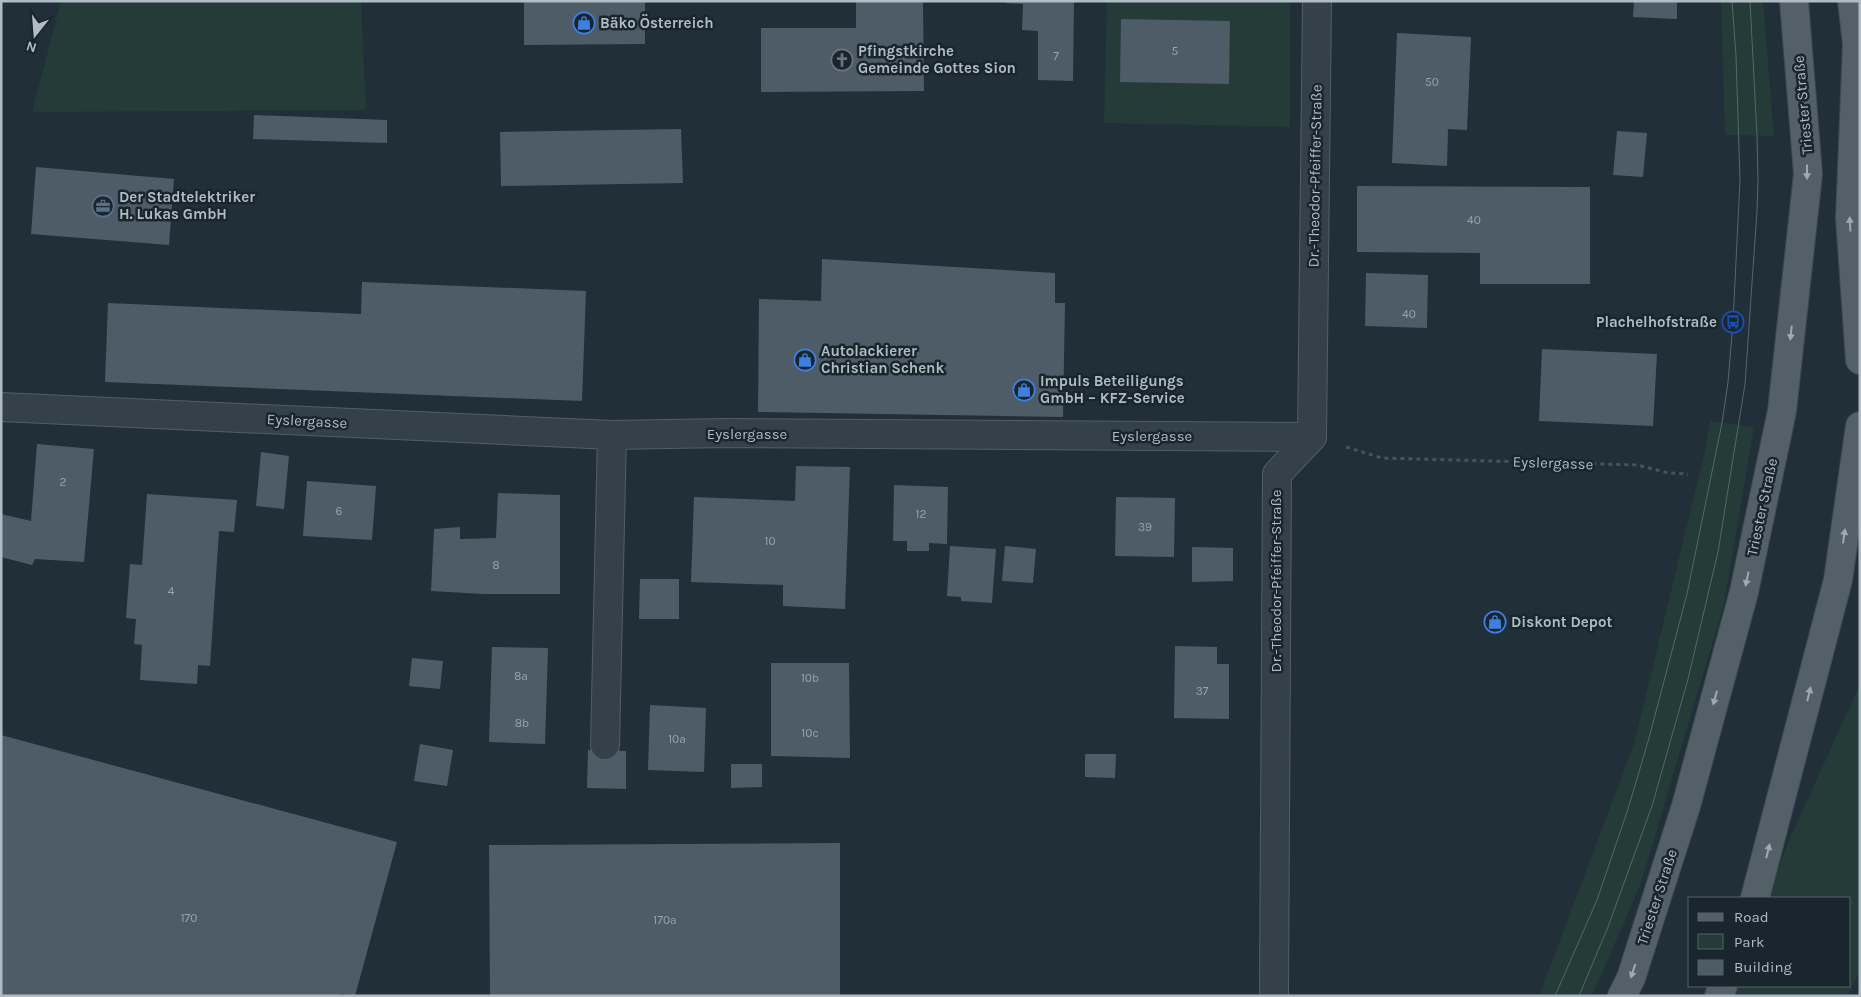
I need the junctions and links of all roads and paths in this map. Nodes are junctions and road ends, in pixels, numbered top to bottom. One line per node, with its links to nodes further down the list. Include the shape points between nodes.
1 (1317, 1): 8 (street, Dr.-Theodor-Pfeiffer-Straße)
2 (1794, 1): 13 (main road, Triester Straße, one-way to 13, via 1808,174 1782,411 1744,592 1686,806 1631,978)
3 (1852, 1): 4 (main road, one-way to 3, via 1850,218 1857,44)
4 (1860, 360)
5 (1, 407): 7 (street, Eyslergasse)
6 (1860, 426): 11 (main road, one-way to 6, via 1838,580)
7 (612, 435): 8 (street, Eyslergasse); 10 (street)
8 (1312, 437): 9 (path, Eyslergasse, via 1382,458 1637,465); 12 (street, Dr.-Theodor-Pfeiffer-Straße, via 1277,474)
9 (1688, 474)
10 (604, 745)
11 (1755, 897)
12 (1274, 996)
13 (1622, 996)

